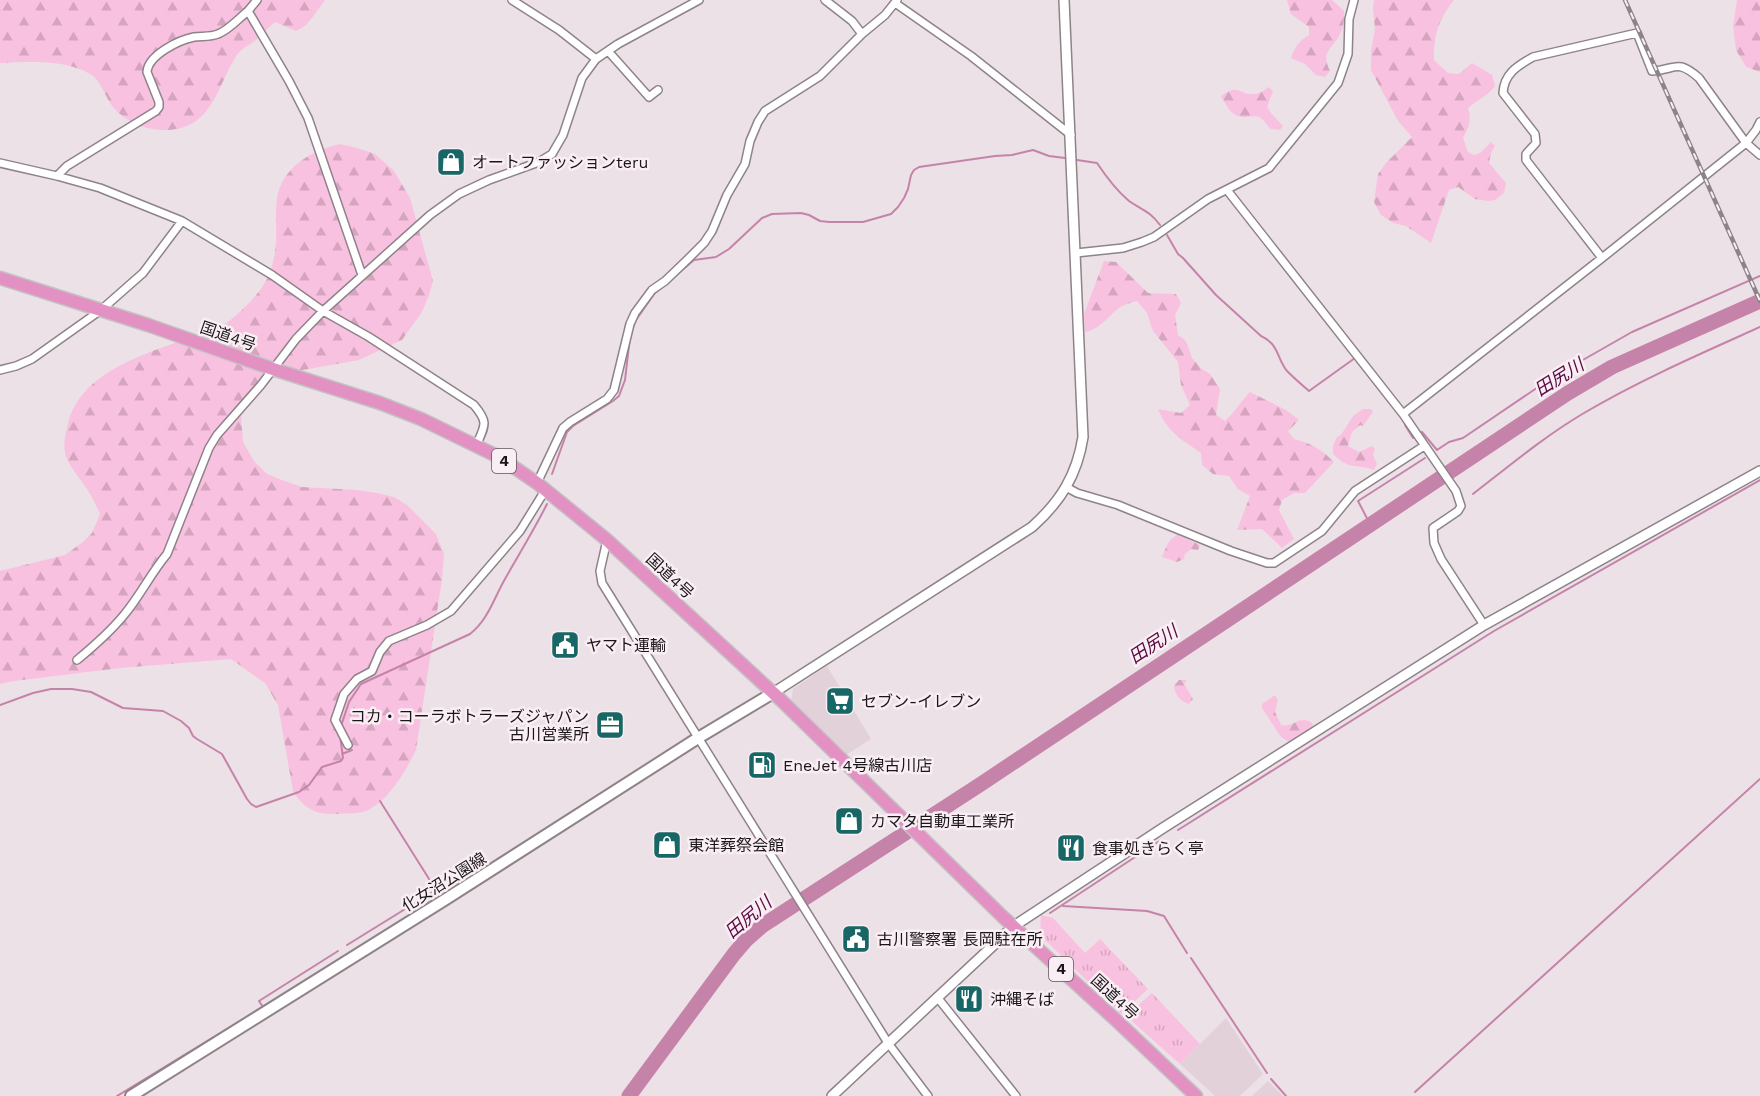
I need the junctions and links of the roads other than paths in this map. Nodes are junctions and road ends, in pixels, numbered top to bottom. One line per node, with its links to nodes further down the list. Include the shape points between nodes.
1 (256, 0): 8 (street)
2 (512, 0): 11 (street, via 560,30)
3 (699, 0): 10 (street)
4 (825, 0): 9 (street)
5 (1065, 0): 14 (street)
6 (1354, 0): 19 (street, via 1348,54 1338,83 1269,168)
7 (896, 2): 9 (street); 14 (street)
8 (248, 11): 18 (street, via 222,33 171,45 152,60 147,72 159,102 156,111); 23 (street, via 308,118)
9 (862, 34): 33 (street, via 820,76 761,116 745,164 712,231 652,290 635,313 614,390 607,399 563,428)
10 (608, 51): 11 (street); 12 (street, via 648,97)
11 (596, 59): 23 (street, via 582,78 563,135 552,154 459,194)
12 (658, 90)
13 (1760, 122): 15 (street)
14 (1071, 135): 21 (street)
15 (1746, 142): 16 (street); 22 (street); 22 (street, via 1692,71 1677,65 1652,70 1636,33 1533,57 1513,70 1506,78 1503,93 1535,134 1536,143 1526,154 1526,160)
16 (1760, 155)
17 (0, 163): 18 (street)
18 (57, 176): 20 (street, via 100,188)
19 (1227, 190): 21 (street, via 1154,237 1123,248); 29 (street)
20 (182, 221): 25 (street, via 143,273); 26 (street)
21 (1076, 253): 34 (street, via 1083,437 1080,457)
22 (1602, 258): 29 (street)
23 (362, 275): 26 (street)
24 (0, 278): 25 (highway, 国道4号 / 4)
25 (101, 310): 27 (highway, 国道4号 / 4); 28 (street, via 32,359)
26 (323, 311): 27 (street); 30 (street, via 474,405 484,416)
27 (273, 369): 30 (highway, 国道4号 / 4, via 380,403); 37 (street, via 209,448 167,554 125,614)
28 (0, 370)
29 (1403, 414): 31 (street)
30 (476, 446): 33 (highway, 国道4号 / 4)
31 (1424, 446): 34 (street, via 1355,491 1322,531 1274,563 1231,551); 36 (street, via 1461,506 1433,528 1434,543)
32 (1760, 471): 36 (street)
33 (542, 486): 35 (highway, 国道4号 / 4); 40 (street, via 520,531 451,611 389,641 372,671 357,679 344,694 335,720)
34 (1066, 487): 38 (street, via 1032,527)
35 (606, 540): 38 (highway, 国道4号 / 4); 39 (street, via 600,571 602,583)
36 (1484, 626): 41 (street)
37 (77, 660)
38 (773, 693): 39 (main road, 化女沼公園線); 41 (highway, 国道4号 / 4)
39 (698, 738): 43 (street); 44 (main road, 化女沼公園線)
40 (348, 745)
41 (1014, 926): 42 (street); 48 (highway, 国道4号 / 4)
42 (937, 997): 43 (street); 47 (street)
43 (888, 1043): 45 (street); 46 (street)
44 (131, 1096)
45 (832, 1096)
46 (928, 1096)
47 (1016, 1096)
48 (1196, 1096)

